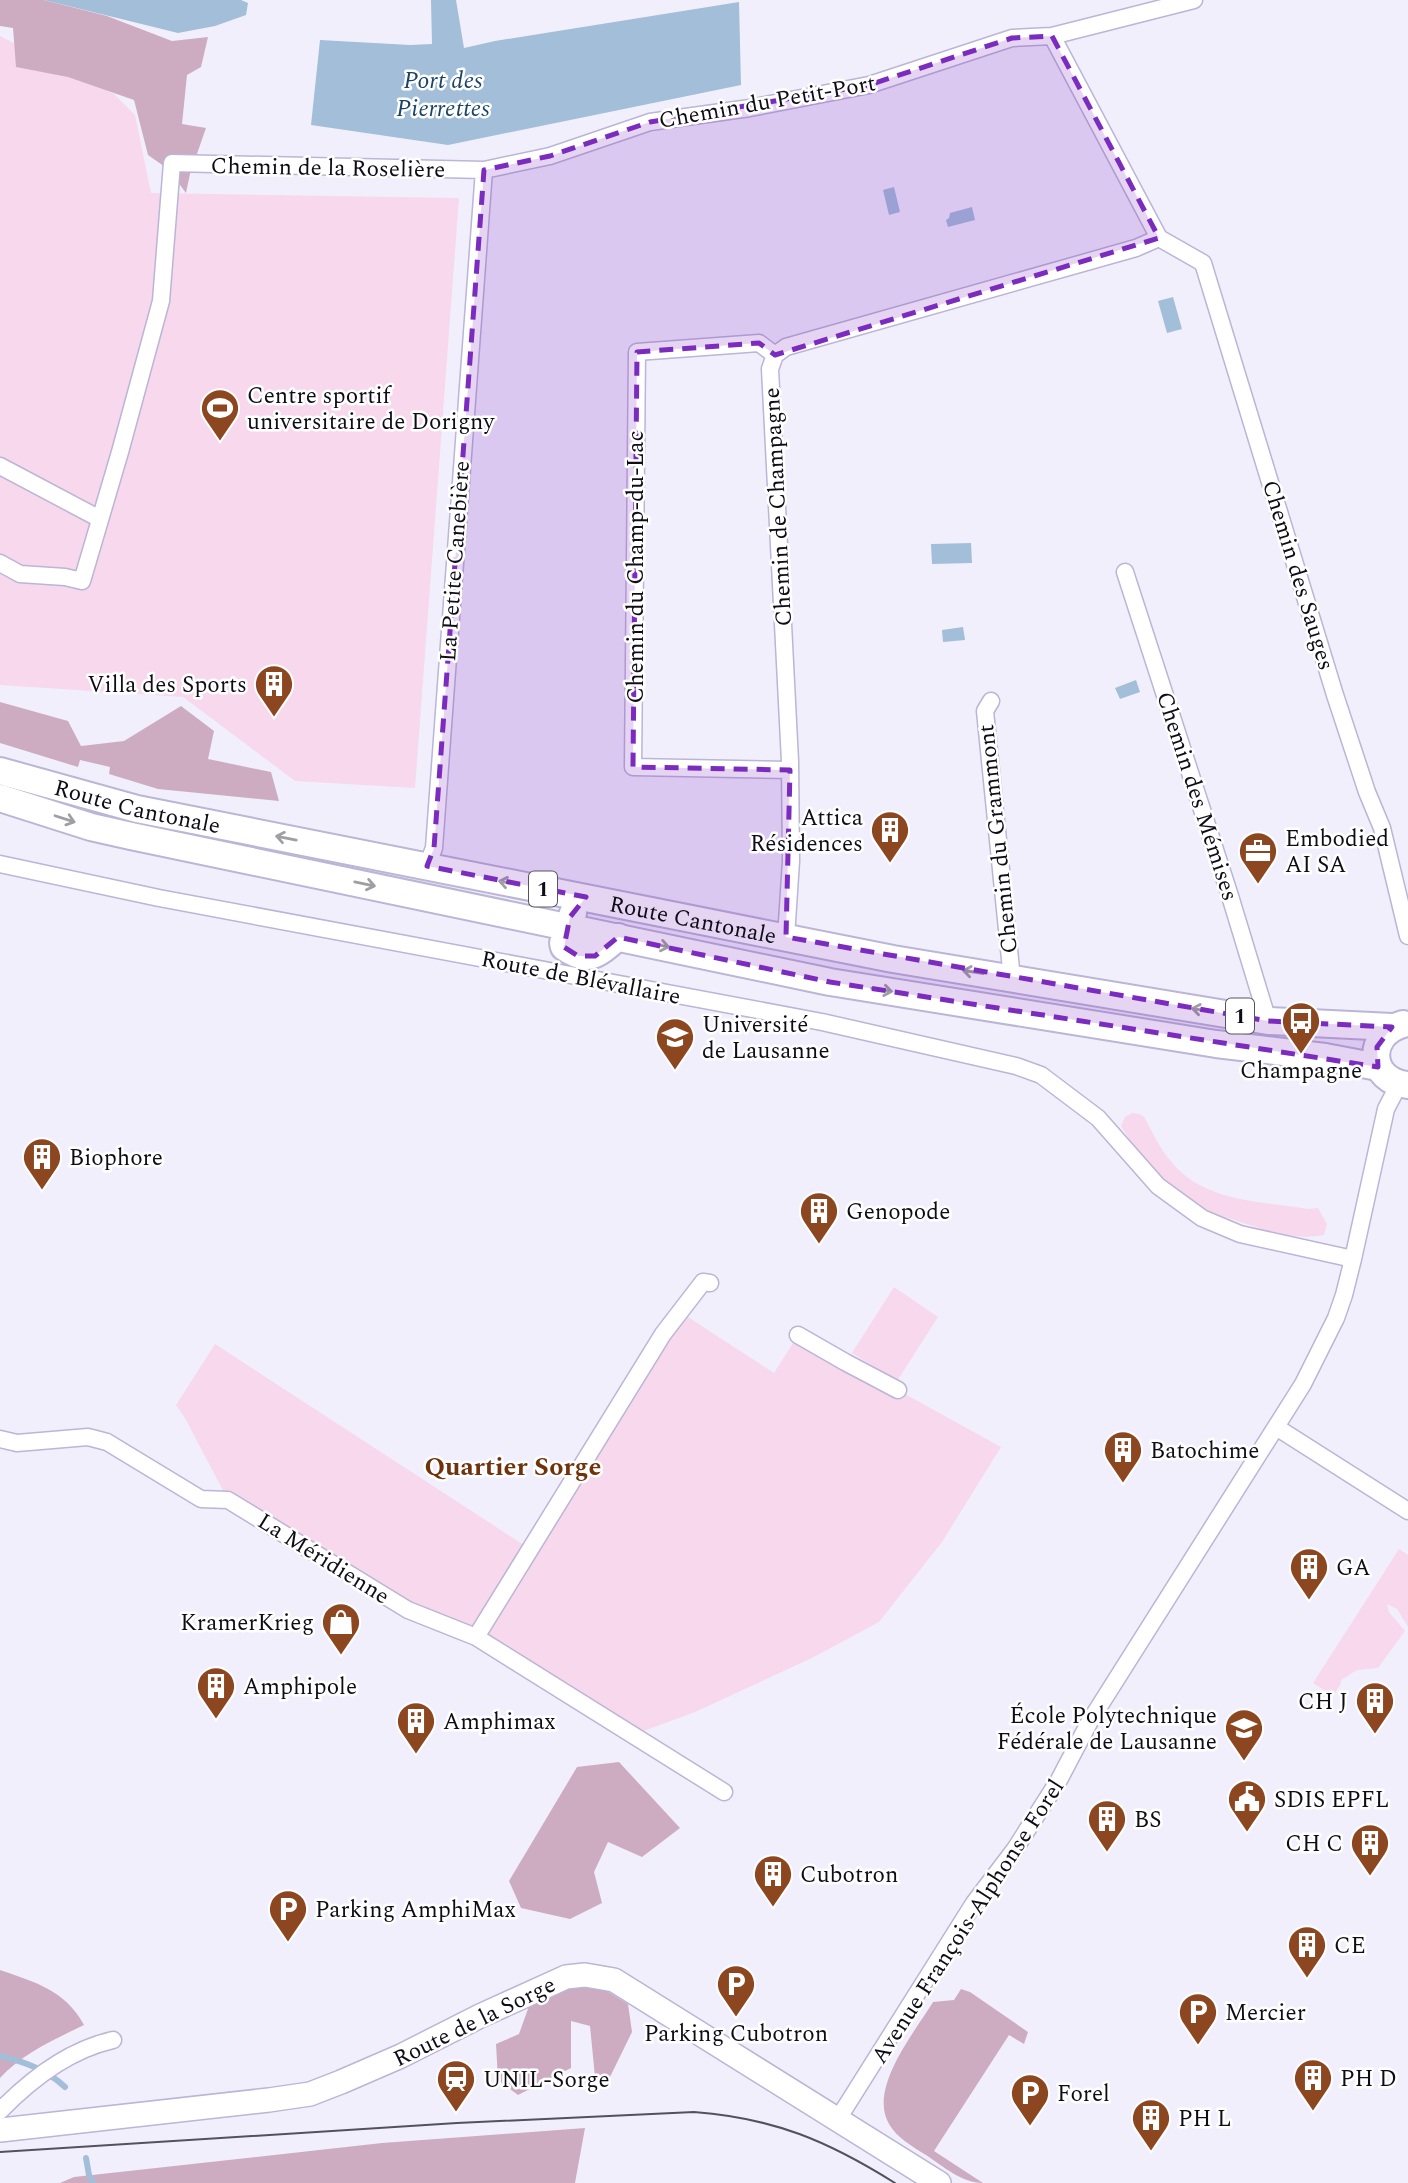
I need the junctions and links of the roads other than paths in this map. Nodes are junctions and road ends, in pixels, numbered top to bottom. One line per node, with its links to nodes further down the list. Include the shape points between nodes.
1 (1195, 0): 2 (street, Chemin du Petit-Port)
2 (1052, 36): 3 (street, Chemin du Petit-Port, via 1012,38 869,85 650,122 550,156); 4 (street)
3 (484, 170): 7 (street, Chemin de la Roselière, via 172,163 160,301); 15 (street, La Petite Canebière, via 433,848)
4 (1159, 238): 5 (street, Chemin de Champagne, via 786,347); 18 (street, Chemin des Sauges, via 1203,263 1335,695 1382,828)
5 (775, 355): 11 (street, Chemin de Champagne, via 769,369); 11 (street, Chemin du Champ-du-Lac, via 759,343 637,352 633,767)
6 (0, 466): 7 (street)
7 (100, 519): 8 (street, via 82,581 20,574)
8 (0, 564)
9 (1125, 572): 21 (street, Chemin des Mémises)
10 (991, 701): 20 (street, Chemin du Grammont, via 985,711)
11 (790, 770): 19 (street, Chemin de Champagne)
12 (0, 771): 15 (main road, Route Cantonale / 1, one-way to 12, via 137,809)
13 (0, 798): 17 (main road, Route Cantonale / 1, one-way to 17, via 91,827)
14 (0, 864): 24 (street, Route de Blévallaire, via 172,901 822,1022 1016,1066 1041,1075 1098,1118 1158,1186 1202,1218 1240,1234)
15 (427, 866): 16 (main road, Route Cantonale / 1, one-way to 15)
16 (688, 917): 17 (main road, via 647,919 584,909 574,911); 19 (main road, Route Cantonale / 1)
17 (567, 926): 23 (main road, Route Cantonale / 1, one-way to 23, via 830,982 1325,1057)
18 (1408, 936)
19 (786, 937): 20 (main road, Route Cantonale / 1, one-way to 19)
20 (1012, 979): 21 (main road, Route Cantonale / 1, one-way to 20)
21 (1268, 1021): 22 (main road, Route Cantonale / 1)
22 (1400, 1026): 23 (main road, via 1384,1034 1377,1047 1376,1058)
23 (1395, 1079): 24 (street, Avenue François-Alphonse Forel)
24 (1353, 1259): 28 (street, Avenue François-Alphonse Forel, via 1336,1318)
25 (710, 1283): 31 (street, via 703,1282 663,1334)
26 (798, 1335): 27 (street)
27 (898, 1390)
28 (1276, 1427): 30 (street); 35 (street, Avenue François-Alphonse Forel, via 1090,1721 1052,1791 974,1903)
29 (0, 1439): 31 (street, La Méridienne, via 18,1443 88,1437 107,1442 201,1499 228,1500 408,1610)
30 (1408, 1511)
31 (476, 1637): 32 (street, La Méridienne)
32 (724, 1791)
33 (113, 2040): 34 (street, via 79,2051 35,2078)
34 (0, 2111)
35 (838, 2119): 36 (street, Route de la Sorge, via 614,1980 585,1975 566,1977 310,2094); 37 (street, Route de la Sorge)
36 (0, 2130)
37 (939, 2183)

